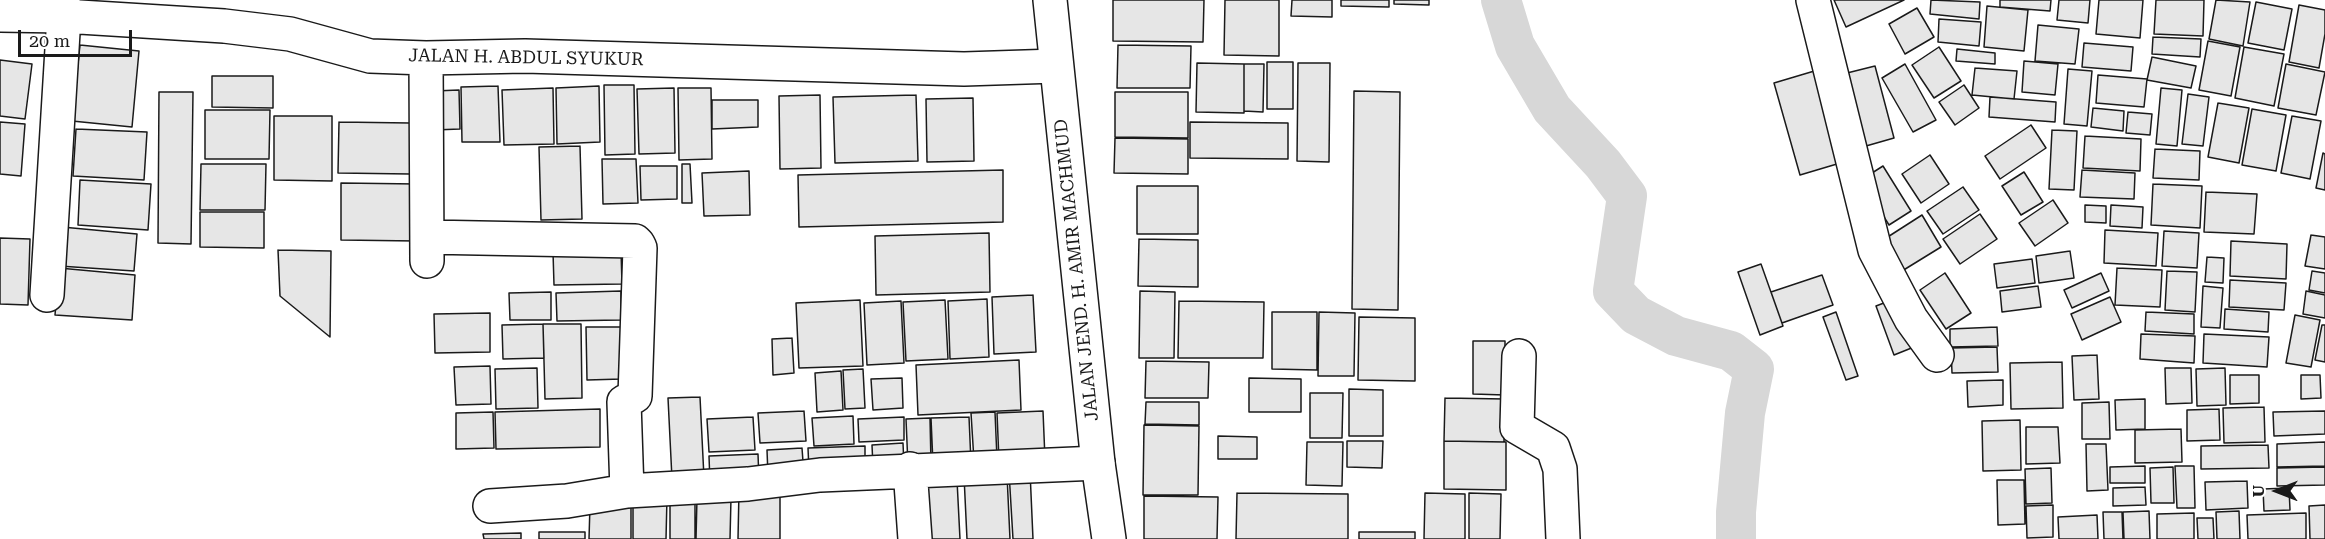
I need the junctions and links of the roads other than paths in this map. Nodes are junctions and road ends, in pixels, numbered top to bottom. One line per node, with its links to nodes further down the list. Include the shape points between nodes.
1 (1050, 0): 7 (main road, JALAN JEND. H. AMIR MACHMUD)
2 (1813, 0): 9 (main road, via 1875,250 1911,319)
3 (64, 8): 4 (main road, JALAN H. ABDUL SYUKUR); 5 (main road, JALAN H. ABDUL SYUKUR); 8 (main road)
4 (223, 13): 6 (main road, JALAN H. ABDUL SYUKUR, via 370,56)
5 (0, 15)
6 (426, 58): 7 (main road, JALAN H. ABDUL SYUKUR, via 525,56 964,69); 13 (main road, via 427,249 635,241 640,248 635,396 624,402)
7 (1056, 66): 11 (main road, JALAN JEND. H. AMIR MACHMUD)
8 (47, 295)
9 (1937, 355)
10 (1519, 356): 17 (main road, via 1517,427 1553,448 1560,469)
11 (1098, 463): 12 (main road); 16 (main road, JALAN JEND. H. AMIR MACHMUD)
12 (910, 470): 13 (main road); 15 (main road)
13 (627, 491): 14 (main road, via 567,501)
14 (490, 506)
15 (915, 539)
16 (1109, 539)
17 (1563, 539)

